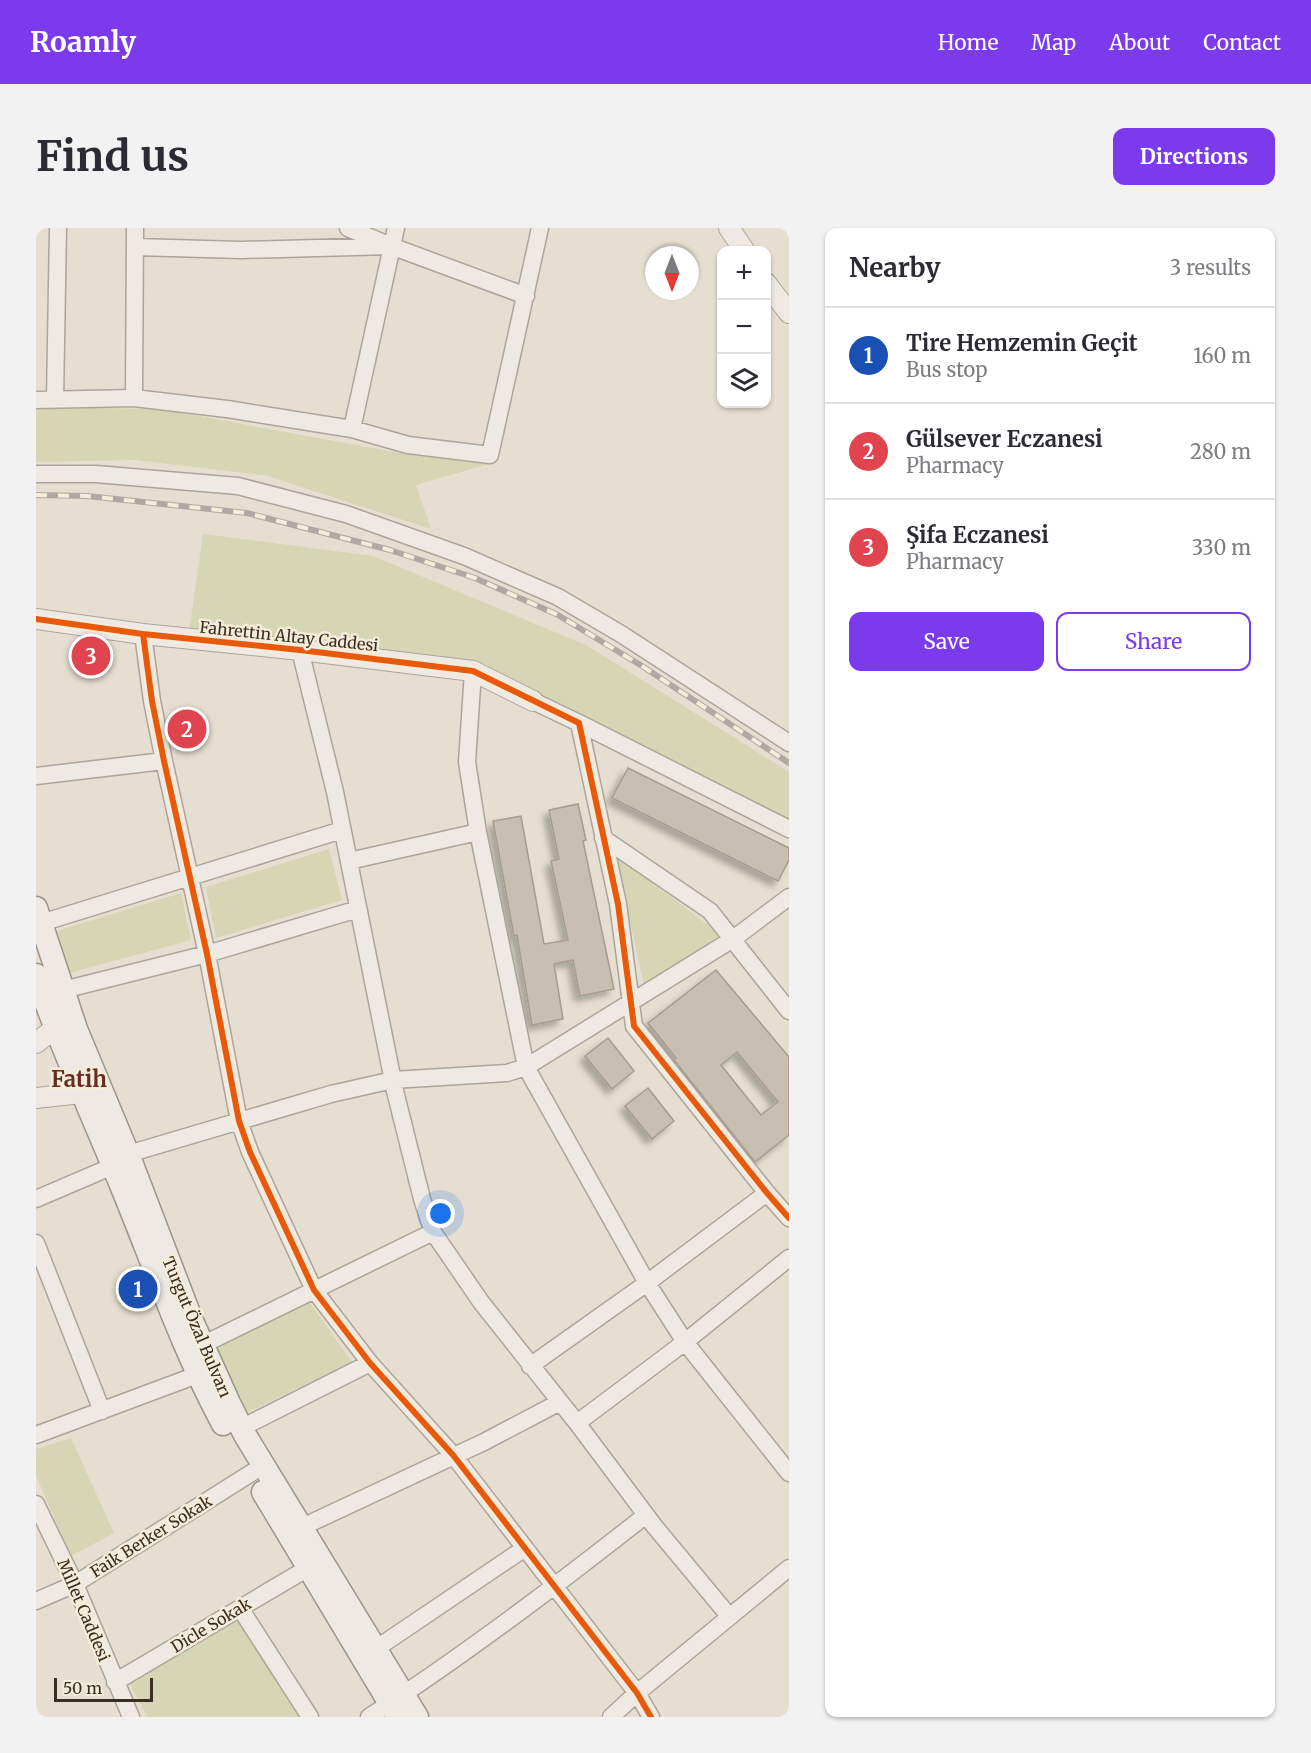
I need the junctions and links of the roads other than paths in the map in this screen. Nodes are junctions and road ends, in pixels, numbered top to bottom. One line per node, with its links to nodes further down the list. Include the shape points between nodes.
1 (58, 228): 14 (street)
2 (135, 228): 9 (street)
3 (348, 228): 7 (street)
4 (396, 228): 7 (street)
5 (540, 228): 11 (street)
6 (729, 228): 8 (street)
7 (392, 246): 9 (street); 11 (street); 16 (street)
8 (741, 246)
9 (135, 247): 13 (street)
10 (771, 290): 12 (street)
11 (526, 296): 16 (street, via 490,455 408,445)
12 (789, 313)
13 (134, 398): 14 (street); 16 (street)
14 (55, 399): 15 (street)
15 (36, 400)
16 (352, 429)
17 (36, 474): 24 (street, via 96,474 238,486 346,514 443,548 558,597)
18 (36, 619): 19 (street, Fahrettin Altay Caddesi)
19 (143, 634): 20 (street, Fahrettin Altay Caddesi); 25 (street)
20 (300, 650): 21 (street, Fahrettin Altay Caddesi); 28 (street)
21 (473, 671): 22 (street, Fahrettin Altay Caddesi); 29 (street, via 467,762)
22 (533, 701): 23 (street)
23 (579, 723): 27 (street); 30 (street)
24 (789, 743)
25 (164, 761): 26 (street); 32 (street)
26 (36, 777)
27 (789, 829)
28 (342, 830): 31 (street); 32 (street)
29 (478, 832): 31 (street); 44 (street)
30 (603, 838): 36 (street, via 710,911); 40 (street, via 618,904)
31 (349, 861): 34 (street)
32 (191, 876): 35 (street); 37 (street)
33 (789, 897): 36 (street)
34 (358, 909): 37 (street); 45 (street)
35 (39, 915): 39 (main road, Turgut Özal Bulvarı)
36 (733, 939): 40 (street); 41 (street)
37 (207, 954): 39 (street); 48 (street)
38 (36, 975): 42 (main road, Turgut Özal Bulvarı)
39 (63, 990): 49 (main road, Turgut Özal Bulvarı)
40 (632, 1002): 44 (street); 50 (street, via 634,1026)
41 (789, 1011)
42 (54, 1029): 43 (street); 46 (main road, Turgut Özal Bulvarı)
43 (36, 1043)
44 (526, 1067): 45 (street, via 507,1074); 56 (street)
45 (393, 1080): 48 (street); 53 (street)
46 (81, 1093): 47 (street); 49 (main road, Turgut Özal Bulvarı)
47 (36, 1098)
48 (238, 1121): 49 (street); 57 (street)
49 (121, 1160): 51 (street); 59 (main road, Turgut Özal Bulvarı); 62 (main road, Turgut Özal Bulvarı)
50 (767, 1193): 52 (street); 56 (street)
51 (36, 1199)
52 (789, 1218)
53 (433, 1232): 57 (street); 61 (street)
54 (36, 1243): 64 (street)
55 (789, 1258): 58 (street)
56 (647, 1283): 58 (street); 61 (street)
57 (314, 1290): 59 (street); 60 (street)
58 (685, 1342): 65 (street); 70 (street)
59 (202, 1345): 66 (main road, Turgut Özal Bulvarı)
60 (370, 1363): 66 (street); 68 (street)
61 (530, 1366): 63 (street)
62 (197, 1375): 64 (street); 69 (main road, Turgut Özal Bulvarı)
63 (560, 1402): 65 (street); 68 (street)
64 (102, 1411): 67 (street)
65 (577, 1423): 72 (street)
66 (242, 1428): 69 (main road, Turgut Özal Bulvarı)
67 (36, 1435)
68 (453, 1455): 73 (street); 74 (street)
69 (258, 1469): 73 (main road, Turgut Özal Bulvarı); 75 (main road, Turgut Özal Bulvarı); 77 (street, Faik Berker Sokak)
70 (789, 1473)
71 (36, 1504): 77 (street, Millet Caddesi)
72 (646, 1515): 78 (street); 81 (street)
73 (302, 1527): 82 (main road, Turgut Özal Bulvarı)
74 (525, 1548): 78 (street); 82 (street)
75 (308, 1568): 80 (street, Dicle Sokak); 85 (main road, Turgut Özal Bulvarı)
76 (789, 1568): 81 (street)
77 (75, 1584): 79 (street, Faik Berker Sokak); 83 (street, Millet Caddesi)
78 (556, 1586): 84 (street); 85 (street)
79 (36, 1601)
80 (240, 1608): 83 (street, Dicle Sokak); 87 (street)
81 (729, 1616): 84 (street)
82 (377, 1648): 85 (main road, Turgut Özal Bulvarı)
83 (115, 1682): 86 (street, Millet Caddesi)
84 (637, 1693): 90 (street); 91 (street)
85 (397, 1705): 88 (street); 89 (main road, Turgut Özal Bulvarı)
86 (131, 1717)
87 (310, 1717)
88 (369, 1717)
89 (417, 1717)
90 (611, 1717)
91 (651, 1717)

